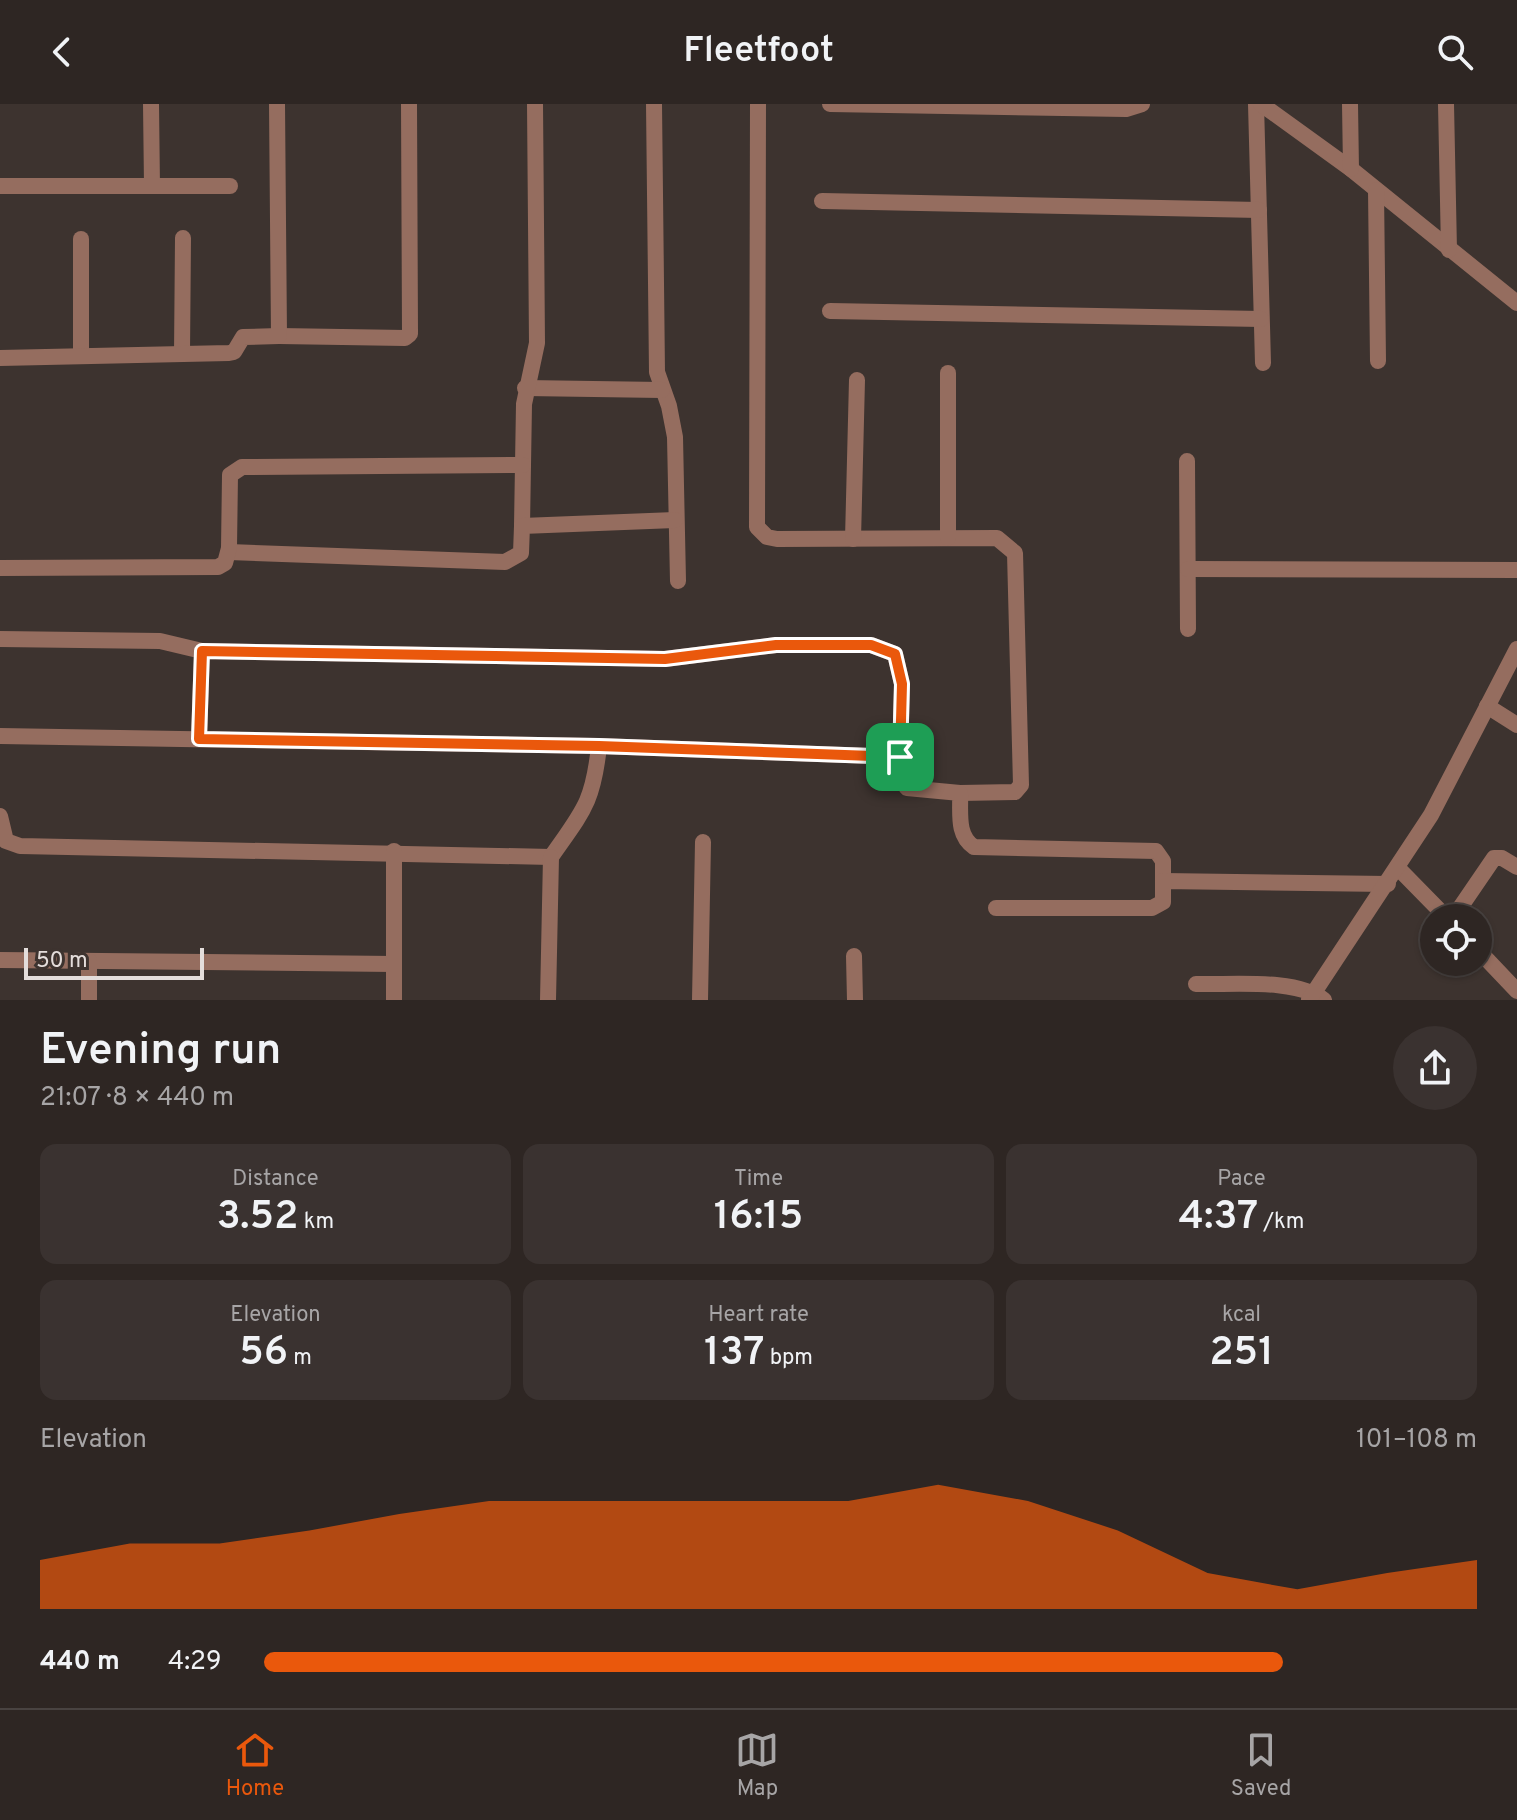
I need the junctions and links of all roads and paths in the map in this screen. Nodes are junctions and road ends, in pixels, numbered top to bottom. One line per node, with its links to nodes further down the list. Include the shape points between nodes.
1 (151, 104): 15 (street)
2 (277, 104): 26 (street)
3 (409, 104): 26 (street, via 410,334)
4 (535, 104): 34 (street, via 537,343)
5 (654, 104): 35 (street, via 657,372)
6 (758, 104): 41 (street, via 755,520 762,533 777,539)
7 (830, 104): 12 (street)
8 (1142, 104): 12 (street, via 1126,109)
9 (1259, 104): 13 (street); 19 (street)
10 (1350, 104): 13 (street)
11 (1446, 104): 22 (street)
12 (1015, 106)
13 (1351, 169): 17 (street)
14 (0, 186): 15 (street)
15 (152, 186): 16 (street)
16 (230, 186)
17 (1376, 190): 22 (street); 30 (street)
18 (822, 201): 19 (street)
19 (1259, 210): 25 (street)
20 (183, 238): 27 (street)
21 (81, 239): 28 (street)
22 (1449, 250): 23 (street)
23 (1517, 303)
24 (830, 311): 25 (street)
25 (1261, 319): 31 (street)
26 (279, 336): 27 (street, via 243,337 229,353)
27 (182, 354): 28 (street)
28 (81, 356): 29 (street)
29 (0, 358)
30 (1378, 361)
31 (1263, 363)
32 (948, 373): 40 (street)
33 (857, 380): 41 (street)
34 (525, 388): 35 (street); 37 (street)
35 (662, 390): 38 (street, via 675,437)
36 (1187, 461): 44 (street)
37 (523, 465): 39 (street); 42 (street, via 242,467 230,475)
38 (675, 520): 39 (street); 46 (street)
39 (522, 526): 42 (street, via 521,553 505,562)
40 (948, 538): 41 (street); 57 (street, via 997,538 1015,553 1017,566 1021,785 1015,792)
41 (853, 539)
42 (229, 552): 43 (street, via 218,567)
43 (0, 568)
44 (1188, 569): 45 (street); 47 (street)
45 (1517, 570)
46 (678, 581)
47 (1188, 629)
48 (0, 639): 50 (street, via 160,641)
49 (1517, 649): 51 (street)
50 (202, 651): 54 (street); 56 (street, via 665,659 776,645 871,645 895,654 901,670)
51 (1487, 706): 52 (street); 63 (street)
52 (1517, 725)
53 (0, 736): 54 (street)
54 (199, 739): 55 (street)
55 (599, 746): 56 (street); 61 (street, via 591,796)
56 (900, 757): 57 (street, via 899,776 907,788)
57 (960, 793): 64 (street, via 961,830 974,847 1156,851 1163,861)
58 (0, 816): 60 (street, via 6,841 20,846)
59 (703, 842): 80 (street)
60 (394, 851): 61 (street); 72 (street)
61 (551, 857): 79 (street)
62 (1515, 861): 67 (street, via 1494,858)
63 (1398, 868): 65 (street); 66 (street)
64 (1163, 881): 65 (street); 68 (street, via 1163,902 1152,908)
65 (1388, 884): 76 (street)
66 (1435, 904)
67 (1460, 904)
68 (996, 908)
69 (854, 956): 81 (street)
70 (0, 960): 71 (street)
71 (89, 961): 72 (street); 77 (street)
72 (394, 964): 78 (street)
73 (1492, 965): 75 (street)
74 (1196, 984): 76 (street, via 1296,987)
75 (1517, 991)
76 (1316, 997)
77 (89, 1000)
78 (394, 1000)
79 (548, 1000)
80 (700, 1000)
81 (855, 1000)

